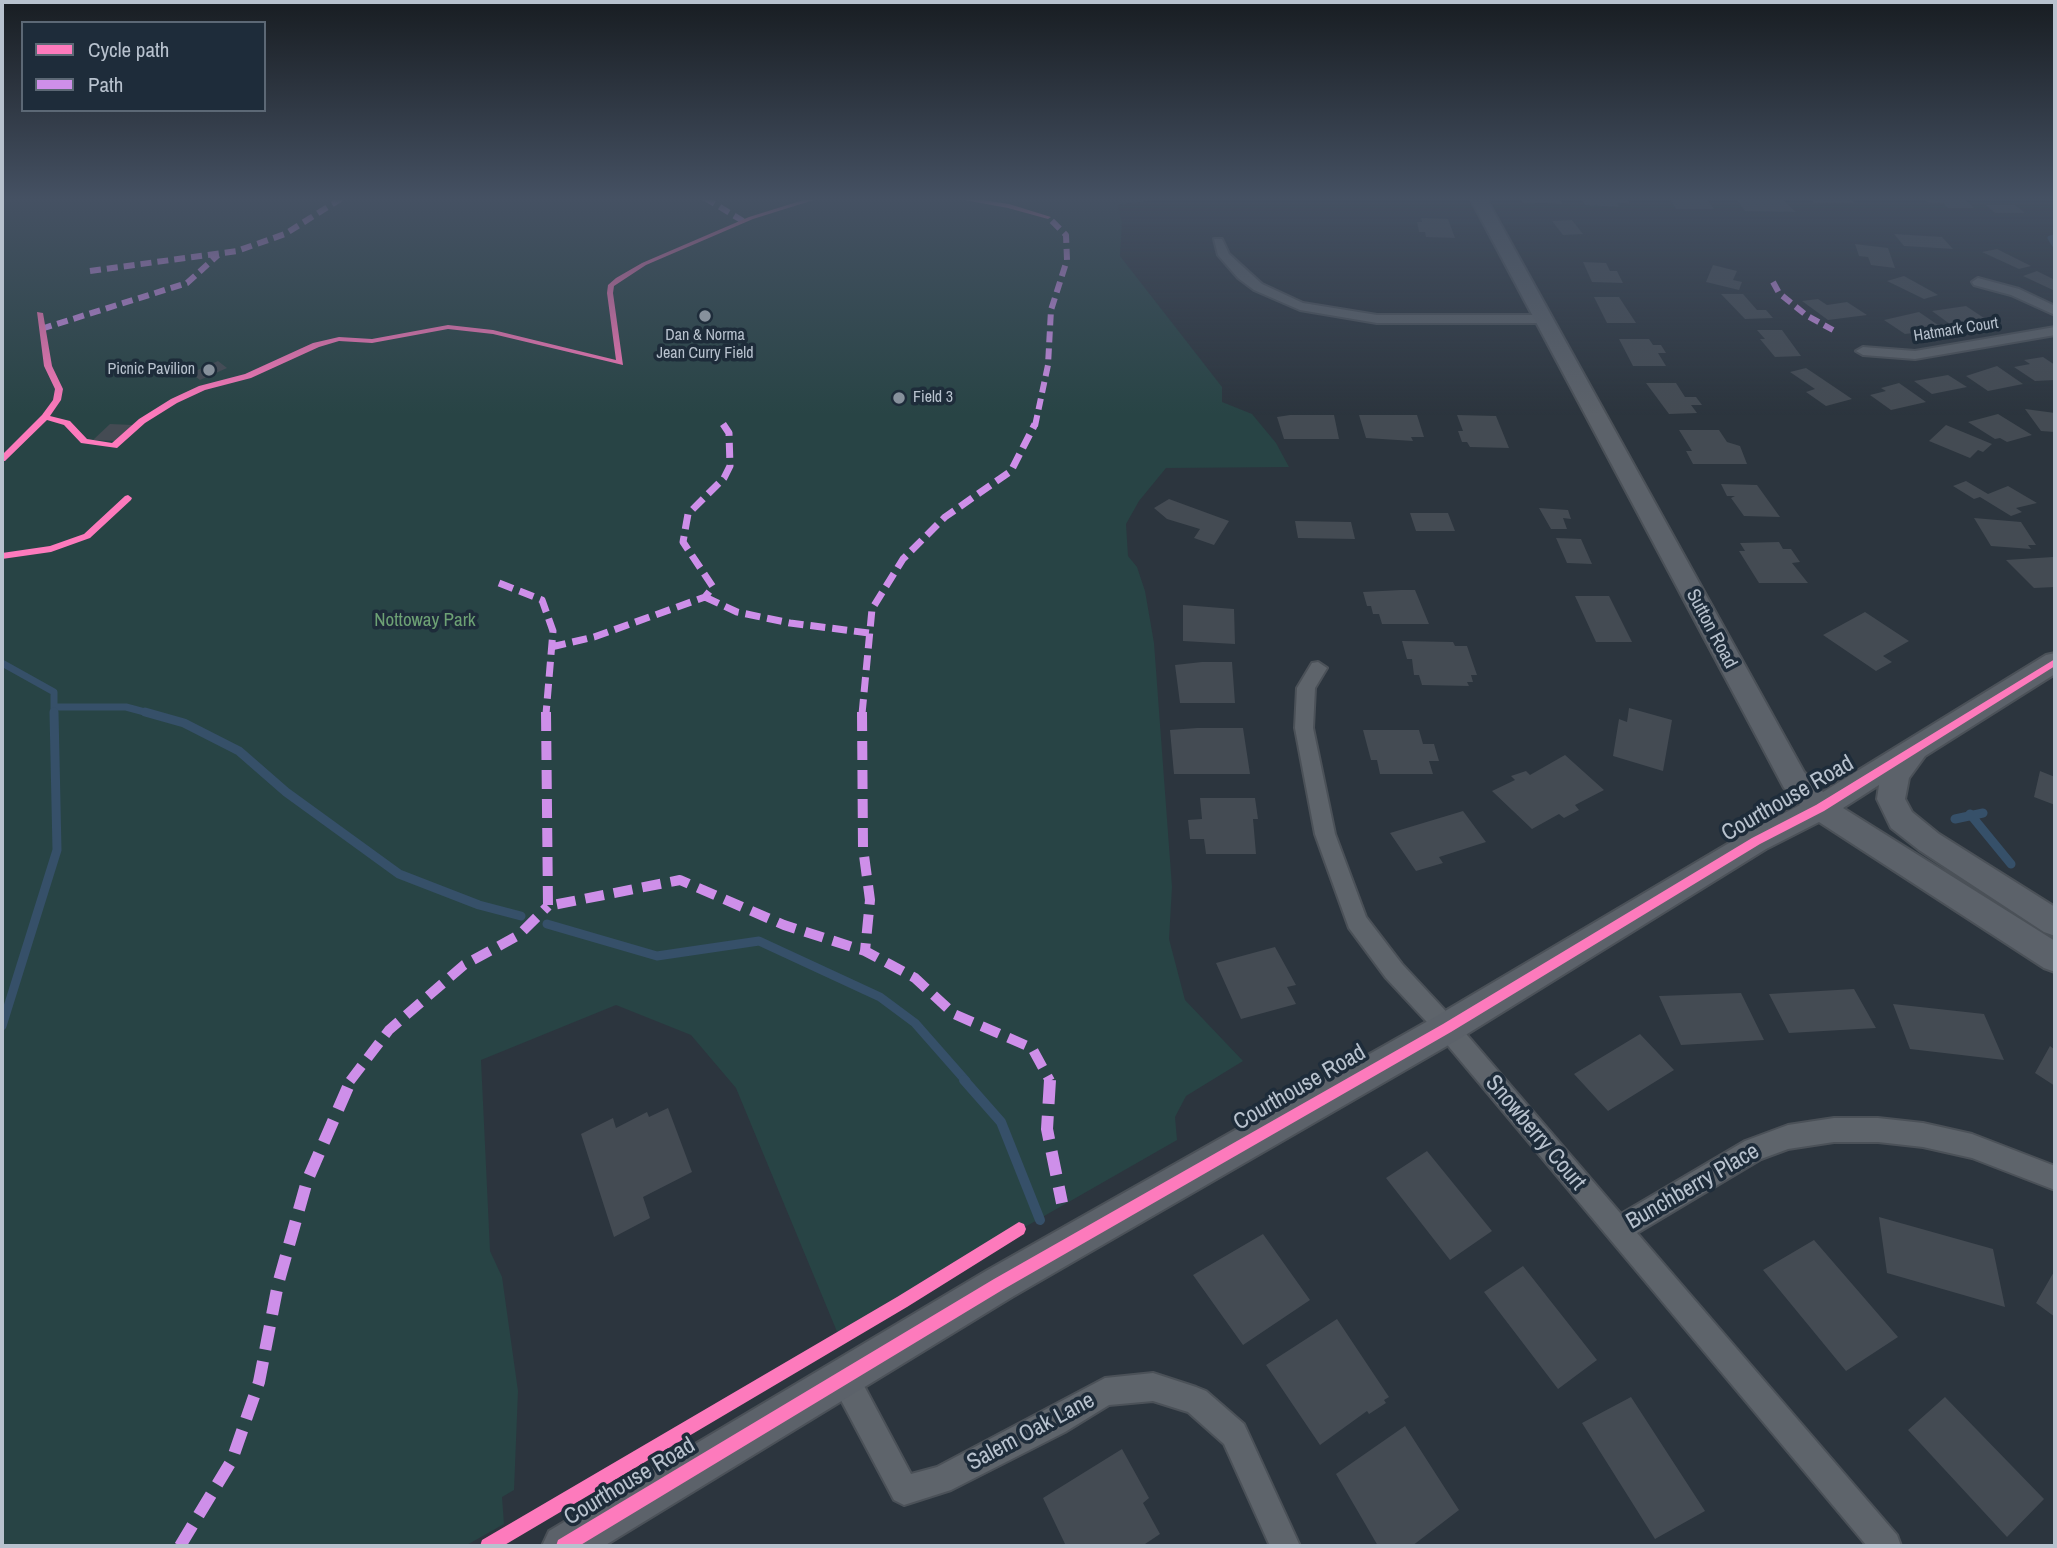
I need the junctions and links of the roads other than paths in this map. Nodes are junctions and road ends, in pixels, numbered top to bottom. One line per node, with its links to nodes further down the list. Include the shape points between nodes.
1 (1238, 270): 5 (street, via 1258,287 1300,306 1377,318)
2 (1517, 270): 5 (street, Sutton Road)
3 (1978, 282): 4 (street, via 2015,292)
4 (2055, 311)
5 (1543, 319): 11 (street, Sutton Road, via 1777,751 1794,780)
6 (2055, 331): 7 (street, Hatmark Court, via 1925,354)
7 (1863, 351)
8 (2055, 662): 10 (street, Courthouse Road)
9 (1318, 668): 14 (street, Snowberry Court, via 1306,688 1304,728 1325,834 1341,884 1357,922 1394,971)
10 (1919, 746): 11 (street, Courthouse Road); 12 (street, via 1892,788 1891,799 1901,820)
11 (1820, 808): 13 (street, Sutton Road); 14 (street, Courthouse Road, via 1756,841)
12 (2055, 923)
13 (2055, 958)
14 (1447, 1028): 16 (street, Snowberry Court); 17 (street, Courthouse Road)
15 (2055, 1178): 16 (street, Bunchberry Place, via 1972,1146 1923,1135 1834,1130 1788,1137 1754,1149)
16 (1617, 1231): 20 (street, Snowberry Court)
17 (844, 1377): 18 (street, Courthouse Road); 19 (street, Salem Oak Lane, via 904,1490 941,1480 1055,1423 1105,1392 1153,1387 1196,1401 1234,1434)
18 (564, 1546)
19 (1284, 1546)
20 (1886, 1546)

